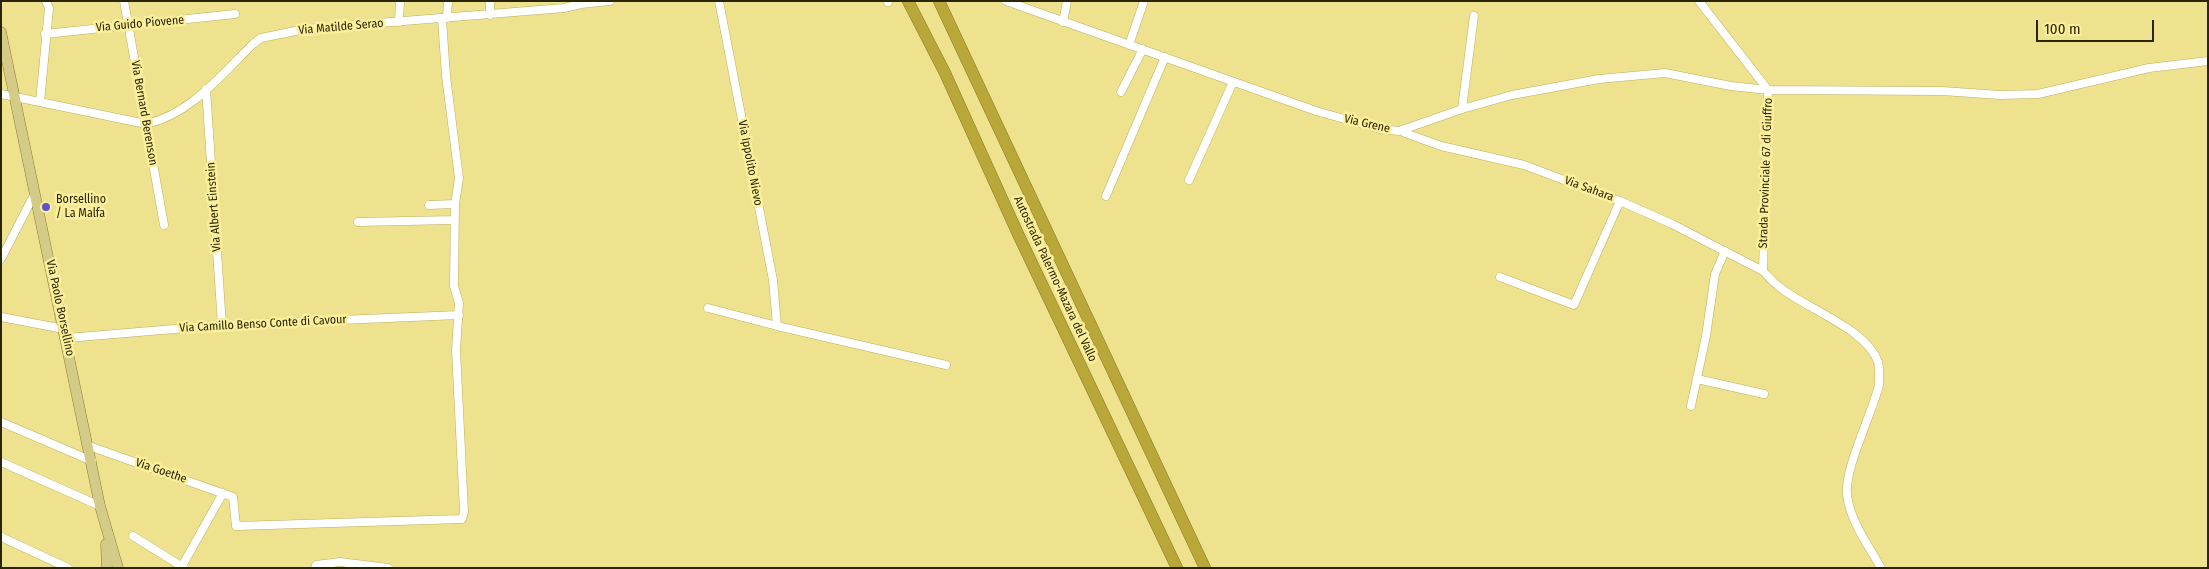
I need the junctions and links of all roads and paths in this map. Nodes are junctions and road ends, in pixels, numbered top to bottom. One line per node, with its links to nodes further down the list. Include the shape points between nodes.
1 (46, 1): 23 (street, via 49,8)
2 (124, 1): 21 (street, Via Bernard Berenson)
3 (400, 1): 19 (street)
4 (448, 1): 18 (street)
5 (490, 1): 16 (street)
6 (610, 1): 14 (street, Via Matilde Serao)
7 (719, 1): 57 (street, Via Ippolito Nievo, via 772,280)
8 (908, 1): 78 (highway, Autostrada Palermo-Mazara del Vallo, via 945,73)
9 (939, 1): 79 (highway, Autostrada Palermo-Mazara del Vallo)
10 (1006, 1): 20 (street, Via Grene)
11 (1067, 1): 20 (street)
12 (1144, 1): 24 (street)
13 (1699, 1): 30 (street)
14 (564, 5): 16 (street, Via Matilde Serao)
15 (235, 14): 21 (street, Via Guido Piovene)
16 (490, 15): 18 (street, Via Matilde Serao)
17 (1474, 16): 35 (street)
18 (444, 18): 19 (street, Via Matilde Serao); 42 (street, via 446,76 459,178)
19 (399, 22): 29 (street, Via Matilde Serao, via 305,29 261,38)
20 (1063, 22): 24 (street, Via Grene)
21 (128, 25): 23 (street, Via Guido Piovene); 36 (street, Via Bernard Berenson)
22 (1, 32): 33 (main road, Via Paolo Borsellino)
23 (45, 34): 34 (street)
24 (1129, 45): 25 (street, Via Grene)
25 (1143, 50): 26 (street, Via Grene); 31 (street)
26 (1165, 58): 28 (street, Via Grene); 40 (street)
27 (2208, 61): 30 (street, Strada Provinciale 67 di Giuffro, via 2149,68 2038,94)
28 (1233, 82): 35 (street, Via Grene, via 1380,129 1399,131); 38 (street)
29 (206, 89): 36 (street, Via Matilde Serao, via 181,110 162,121); 56 (street, Via Albert Einstein)
30 (1768, 90): 35 (street, Via Grene, via 1680,75 1648,74 1551,88); 51 (street, Strada Provinciale 67 di Giuffro)
31 (1120, 92)
32 (1, 94): 33 (street, Via Matilde Serao)
33 (15, 96): 34 (street, Via Matilde Serao); 39 (main road, Via Paolo Borsellino)
34 (40, 102): 36 (street, Via Matilde Serao)
35 (1462, 109)
36 (146, 124): 46 (street, Via Bernard Berenson)
37 (1405, 133): 41 (street, Via Sahara, via 1441,146 1524,165)
38 (1189, 180)
39 (35, 193): 48 (street); 58 (main road, Via Paolo Borsellino)
40 (1106, 196)
41 (1620, 201): 49 (street, Via Sahara); 52 (street, via 1574,305)
42 (455, 204): 43 (street); 44 (street)
43 (429, 206)
44 (454, 220): 45 (street); 54 (street, via 454,286)
45 (358, 222)
46 (164, 225)
47 (1, 241): 48 (street)
48 (10, 242): 50 (street)
49 (1725, 251): 51 (street, Via Sahara); 60 (street, via 1714,282)
50 (1, 259)
51 (1763, 271): 80 (street, via 1777,286 1857,335 1878,360 1877,394 1846,484 1849,506)
52 (1500, 278)
53 (708, 308): 57 (street)
54 (459, 315): 56 (street, Via Camillo Benso Conte di Cavour); 67 (street, Via Goethe, via 456,350 462,519 236,526 233,497)
55 (1, 317): 58 (street, Via Camillo Benso Conte di Cavour)
56 (222, 325): 58 (street, Via Camillo Benso Conte di Cavour)
57 (777, 326): 59 (street)
58 (66, 333): 64 (main road, Via Paolo Borsellino)
59 (946, 365)
60 (1697, 379): 61 (street); 62 (street)
61 (1764, 394)
62 (1691, 406)
63 (1, 422): 65 (street)
64 (89, 446): 65 (main road, Via Paolo Borsellino); 67 (street, Via Goethe)
65 (92, 461): 68 (main road, Via Paolo Borsellino)
66 (1, 462): 68 (street)
67 (222, 492): 73 (street)
68 (100, 506): 69 (main road, Via Paolo Borsellino)
69 (104, 521): 75 (main road, Via Paolo Borsellino); 76 (main road, Via Paolo Borsellino)
70 (133, 536): 73 (street)
71 (1, 537): 74 (street)
72 (315, 566): 77 (street, via 340,562)
73 (182, 567)
74 (68, 568)
75 (107, 568)
76 (118, 568)
77 (387, 568)
78 (1177, 568)
79 (1205, 568)
80 (1881, 568)

